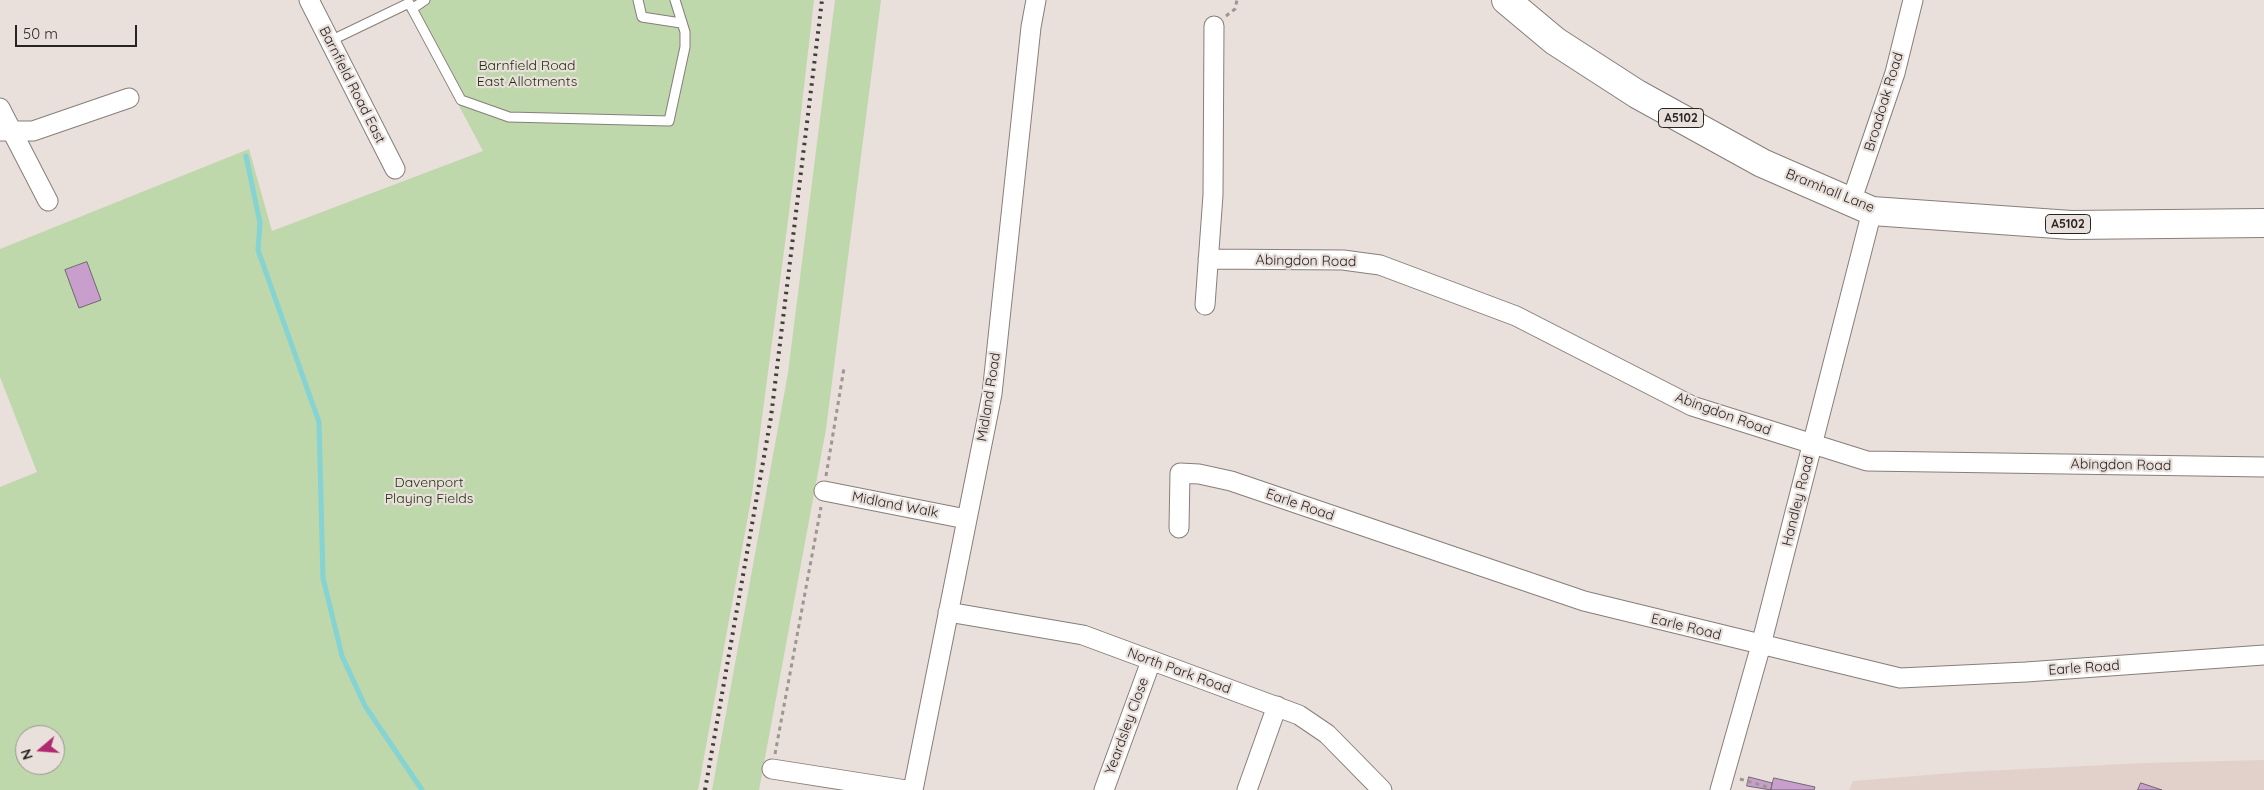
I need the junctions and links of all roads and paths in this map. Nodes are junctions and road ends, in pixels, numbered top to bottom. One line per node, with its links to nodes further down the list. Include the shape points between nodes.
1 (309, 0): 11 (street, Barnfield Road East)
2 (425, 0): 8 (lane)
3 (638, 0): 9 (lane, via 642,17)
4 (675, 0): 9 (lane)
5 (1036, 0): 25 (street, Midland Road, via 992,394)
6 (1506, 0): 17 (main road, Bramhall Lane / A5102, via 1555,41 1637,94 1762,163)
7 (1913, 0): 17 (street, Broadoak Road)
8 (412, 9): 9 (lane, via 461,100 518,117 669,120 685,47); 11 (lane, via 409,3)
9 (681, 23)
10 (1214, 26): 19 (street, via 1213,195)
11 (330, 41): 15 (street, Barnfield Road East)
12 (129, 98): 14 (street, via 33,131)
13 (0, 108): 14 (street)
14 (6, 132): 16 (street)
15 (394, 169)
16 (48, 201)
17 (1862, 206): 18 (main road, Bramhall Lane / A5102, via 2071,224); 22 (street, Handley Road)
18 (2264, 223)
19 (1208, 259): 20 (street); 22 (street, Abingdon Road, via 1343,260 1380,265 1516,316 1692,406)
20 (1205, 305)
21 (844, 368): 24 (path)
22 (1812, 445): 23 (street, Abingdon Road, via 1867,461); 28 (street, Handley Road)
23 (2264, 467)
24 (824, 491): 25 (street, Midland Walk); 32 (path)
25 (966, 519): 27 (street, Midland Road)
26 (1179, 528): 28 (street, Earle Road, via 1180,473 1199,474 1231,481 1584,602)
27 (948, 612): 30 (street, North Park Road, via 1083,635); 36 (street, Midland Road)
28 (1761, 645): 29 (street, Earle Road, via 1900,678); 33 (street, Handley Road)
29 (2264, 655)
30 (1151, 661): 31 (street, North Park Road); 37 (street, Yeardsley Close)
31 (1276, 706): 38 (street); 39 (street, North Park Road, via 1312,722)
32 (772, 769): 35 (street)
33 (1722, 783): 34 (path)
34 (1771, 788)
35 (906, 790)
36 (913, 790)
37 (1104, 790)
38 (1247, 790)
39 (1382, 790)

